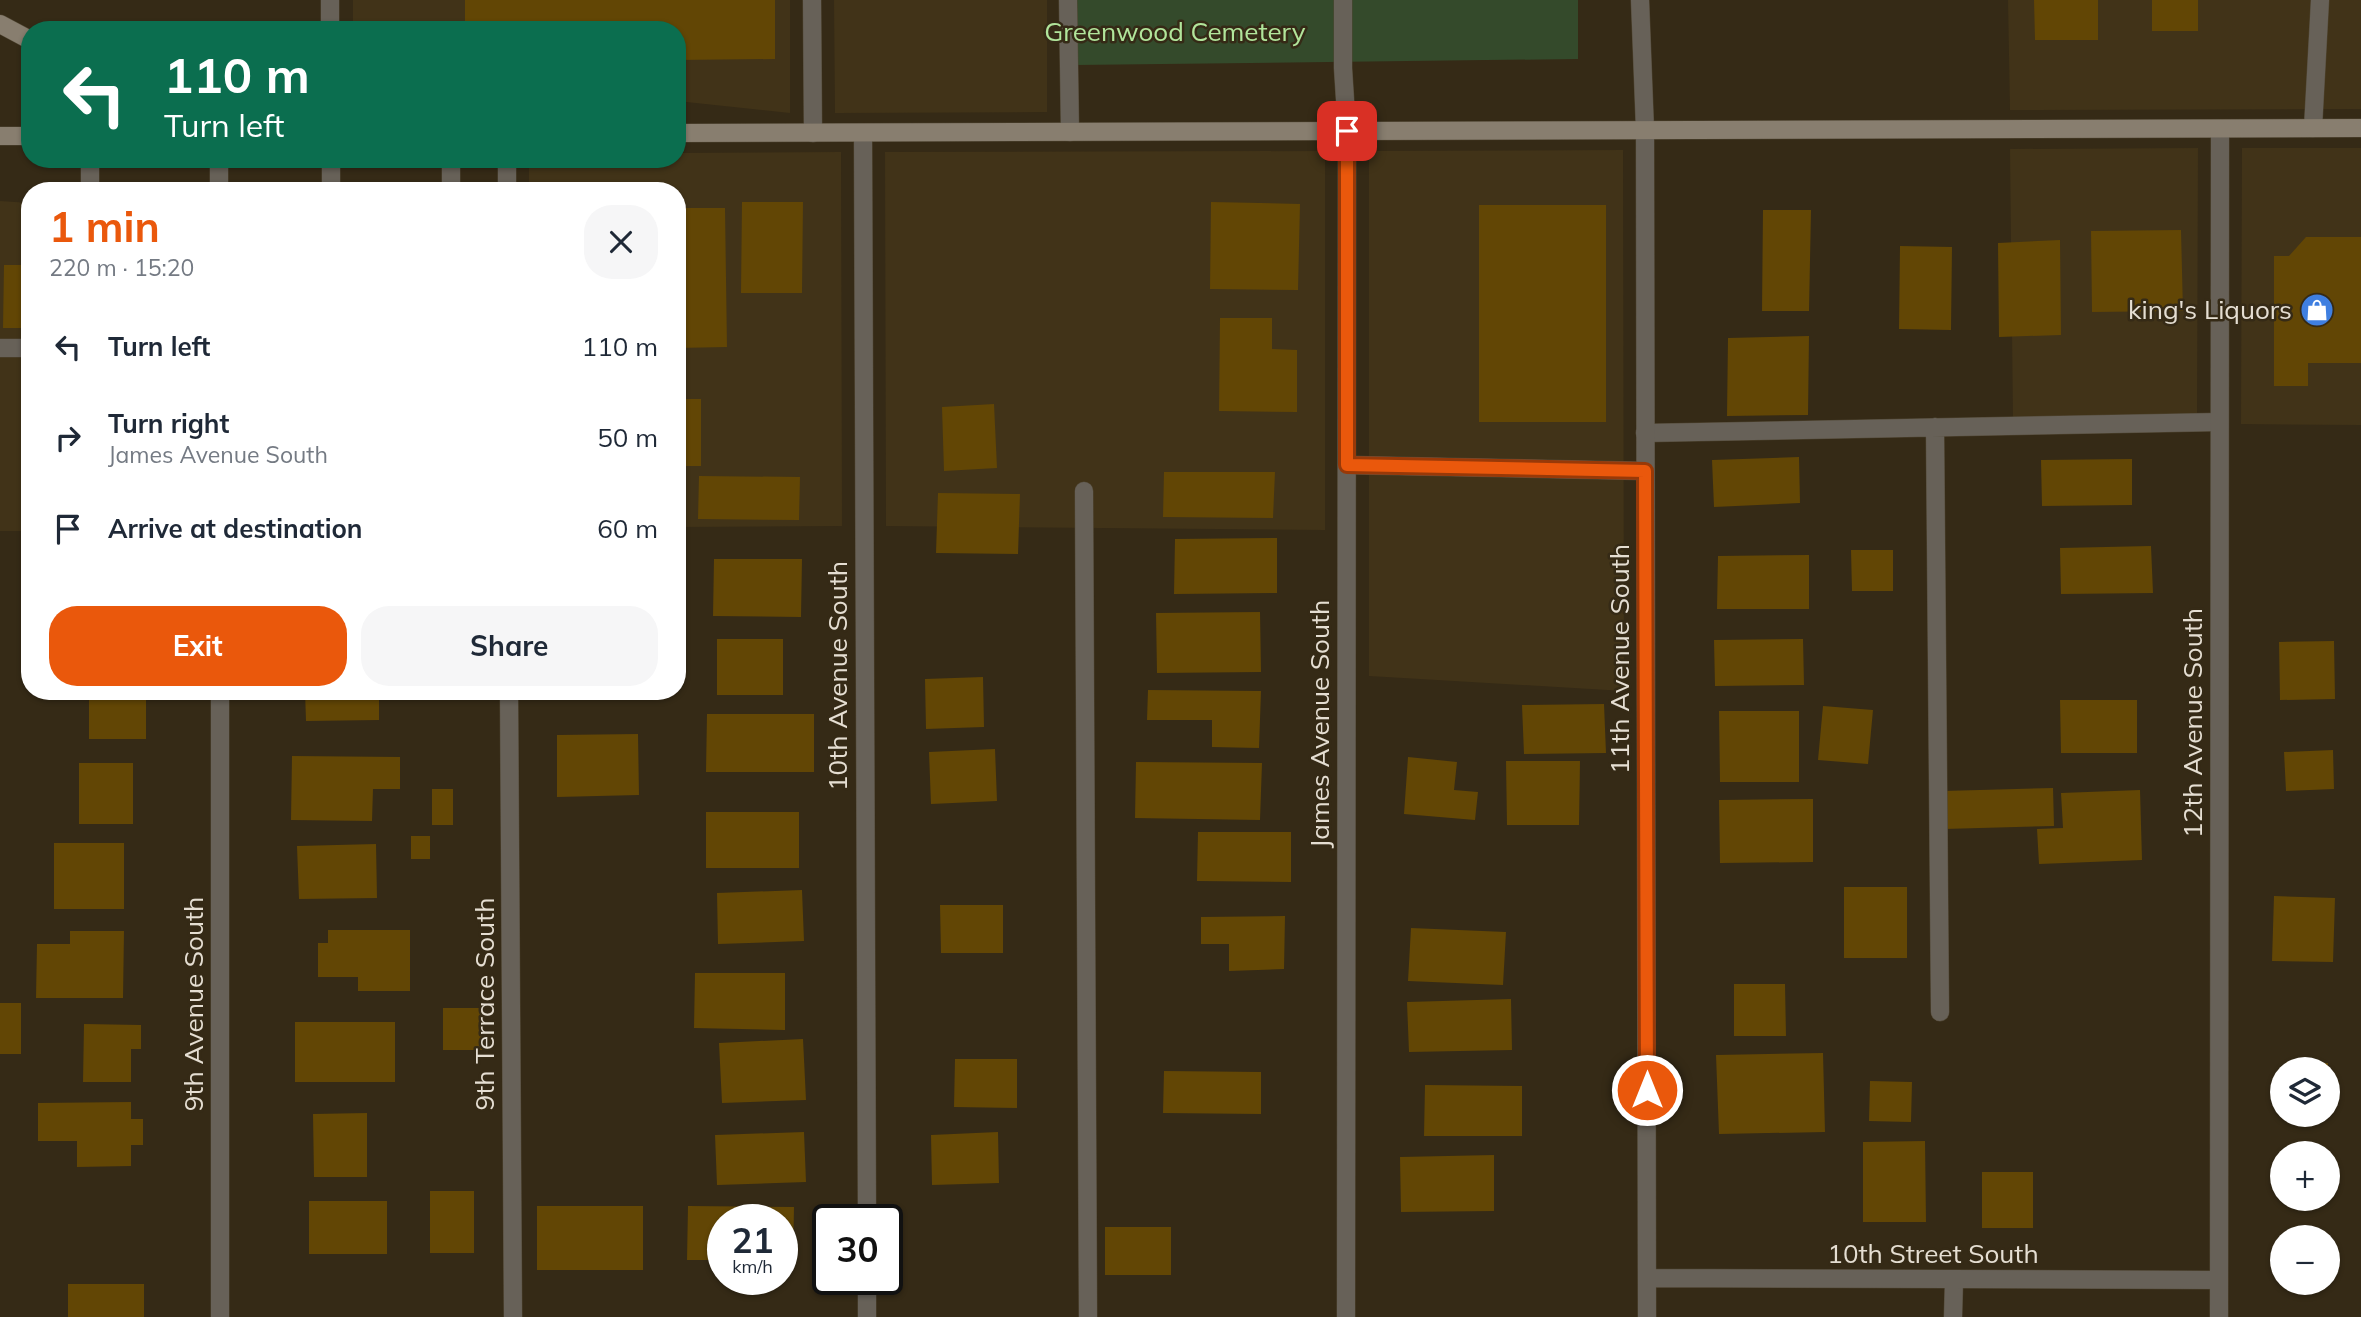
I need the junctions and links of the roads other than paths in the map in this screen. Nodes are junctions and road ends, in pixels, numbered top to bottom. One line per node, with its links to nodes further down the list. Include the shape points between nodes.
1 (330, 0): 7 (street)
2 (812, 0): 17 (street)
3 (1068, 0): 15 (street)
4 (1343, 0): 14 (street, James Avenue South)
5 (1640, 0): 13 (street, 11th Avenue South)
6 (2320, 0): 10 (street)
7 (330, 21)
8 (0, 24): 9 (main road)
9 (21, 35)
10 (2313, 128): 11 (main road); 12 (main road)
11 (2361, 128)
12 (2220, 129): 13 (main road); 23 (street, 12th Avenue South)
13 (1645, 130): 14 (main road); 25 (street, 11th Avenue South)
14 (1347, 131): 15 (main road); 26 (street, James Avenue South)
15 (1069, 132): 18 (main road)
16 (686, 133): 17 (main road)
17 (813, 133): 18 (main road)
18 (863, 133): 32 (street, 10th Avenue South)
19 (0, 136): 20 (main road)
20 (21, 136)
21 (0, 348): 22 (street)
22 (21, 348)
23 (2219, 422): 24 (street); 34 (street, 12th Avenue South)
24 (1934, 428): 25 (street); 31 (street)
25 (1645, 433): 27 (street, 11th Avenue South)
26 (1347, 465): 27 (street); 41 (street, James Avenue South)
27 (1645, 471): 33 (street, 11th Avenue South)
28 (1084, 491): 40 (street)
29 (220, 700): 37 (street, 9th Avenue South)
30 (509, 700): 38 (street, 9th Terrace South)
31 (1940, 1012)
32 (867, 1204)
33 (1647, 1278): 35 (street, 10th Street South); 42 (street, 11th Avenue South)
34 (2219, 1280): 35 (street, 10th Street South); 44 (street, 12th Avenue South)
35 (1954, 1281): 43 (street)
36 (867, 1295): 39 (street)
37 (220, 1317)
38 (513, 1317)
39 (867, 1317)
40 (1088, 1317)
41 (1346, 1317)
42 (1647, 1317)
43 (1953, 1317)
44 (2219, 1317)

